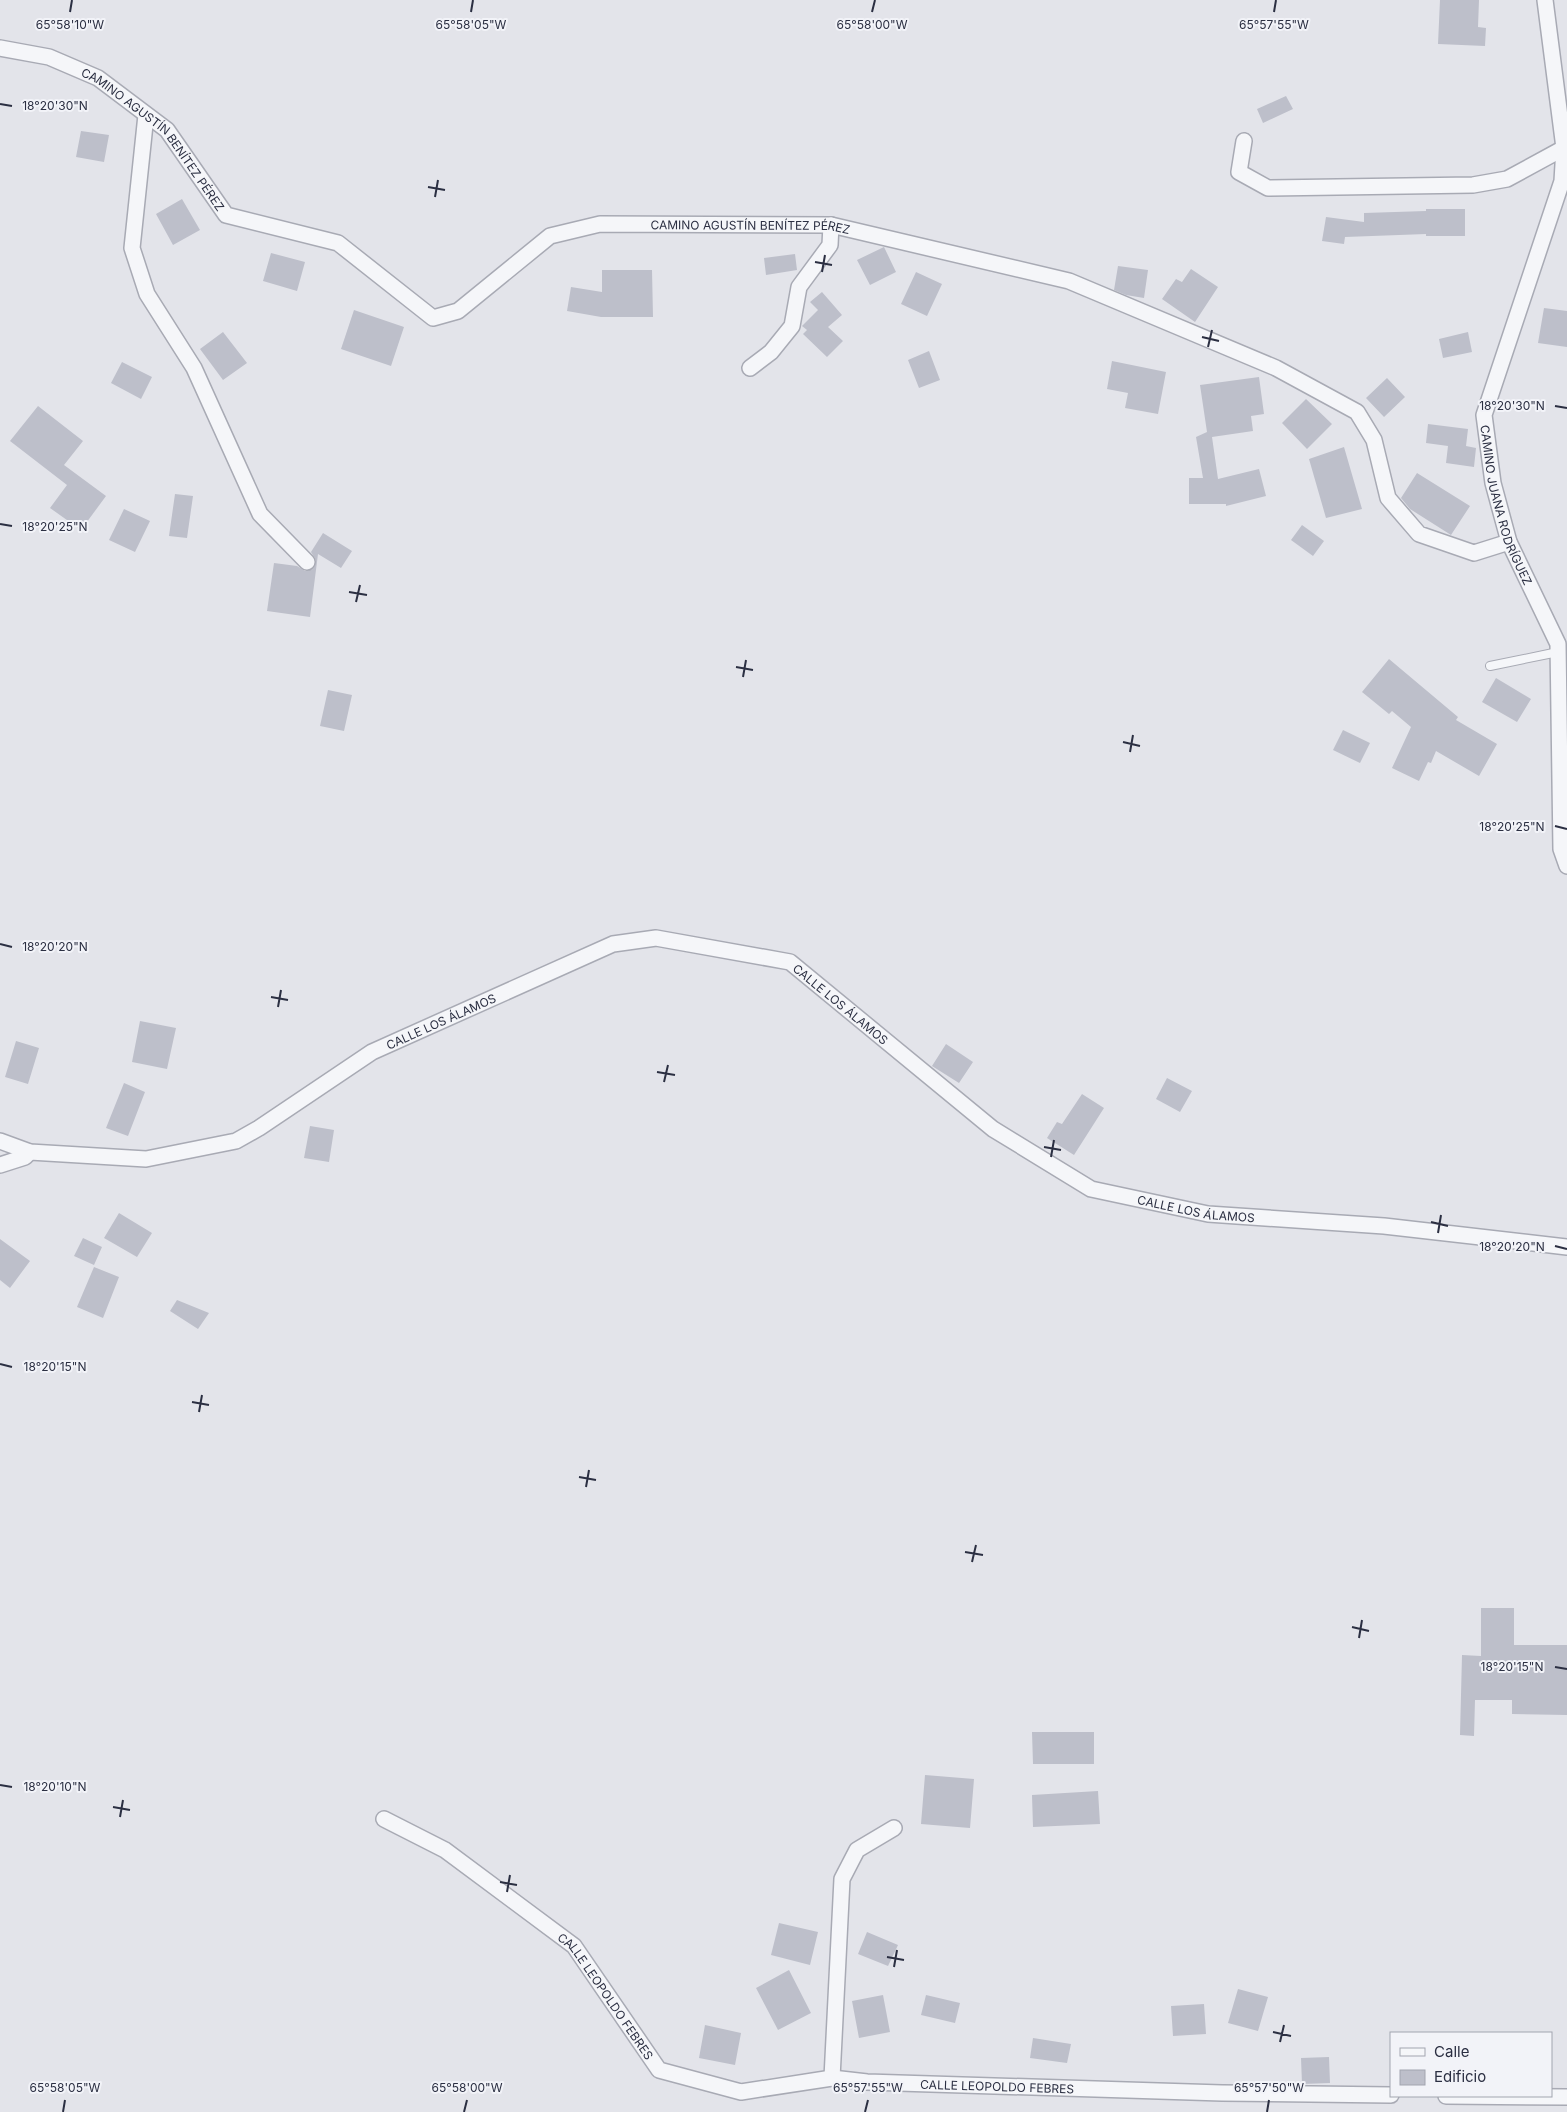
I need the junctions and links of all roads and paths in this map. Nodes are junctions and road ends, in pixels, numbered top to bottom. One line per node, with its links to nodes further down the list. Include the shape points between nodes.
1 (1545, 0): 3 (street, CAMINO JUANA RODRÍGUEZ)
2 (0, 48): 4 (street, CAMINO AGUSTÍN BENÍTEZ PÉREZ, via 49,56 98,78)
3 (1562, 93): 6 (street, CAMINO JUANA RODRÍGUEZ)
4 (146, 115): 7 (street, CAMINO AGUSTÍN BENÍTEZ PÉREZ, via 167,130 226,215 338,242 433,318 458,311 550,236 600,224); 10 (street, via 132,248 147,294 194,368 260,514)
5 (1244, 141): 6 (street, via 1239,172 1268,188 1473,185 1507,179)
6 (1564, 148): 9 (street, CAMINO JUANA RODRÍGUEZ, via 1562,182 1484,415 1493,483)
7 (830, 225): 8 (street, via 830,245 798,287 792,326 771,352); 9 (street, CAMINO AGUSTÍN BENÍTEZ PÉREZ, via 1069,281 1276,368 1357,412 1374,440 1388,498 1419,534 1474,553)
8 (750, 368)
9 (1509, 542): 11 (street, CAMINO JUANA RODRÍGUEZ, via 1558,644)
10 (307, 562)
11 (1558, 652): 12 (lane); 13 (street, CAMINO JUANA RODRÍGUEZ, via 1562,848)
12 (1490, 666)
13 (1567, 866)
14 (0, 1141): 15 (street, CALLE LOS ÁLAMOS)
15 (30, 1152): 16 (street, via 25,1157); 17 (street, CALLE LOS ÁLAMOS, via 146,1159 236,1141 372,1052 613,944 656,938 790,962 993,1129 1091,1190 1208,1214 1384,1226)
16 (0, 1165)
17 (1567, 1247)
18 (384, 1819): 20 (street, CALLE LEOPOLDO FEBRES, via 445,1850 574,1946 659,2070 741,2092)
19 (894, 1828): 20 (street, via 857,1850 842,1879)
20 (832, 2078): 21 (street, CALLE LEOPOLDO FEBRES, via 867,2082 1222,2093)
21 (1390, 2095)
22 (1552, 2097): 23 (street)
23 (1567, 2097)

